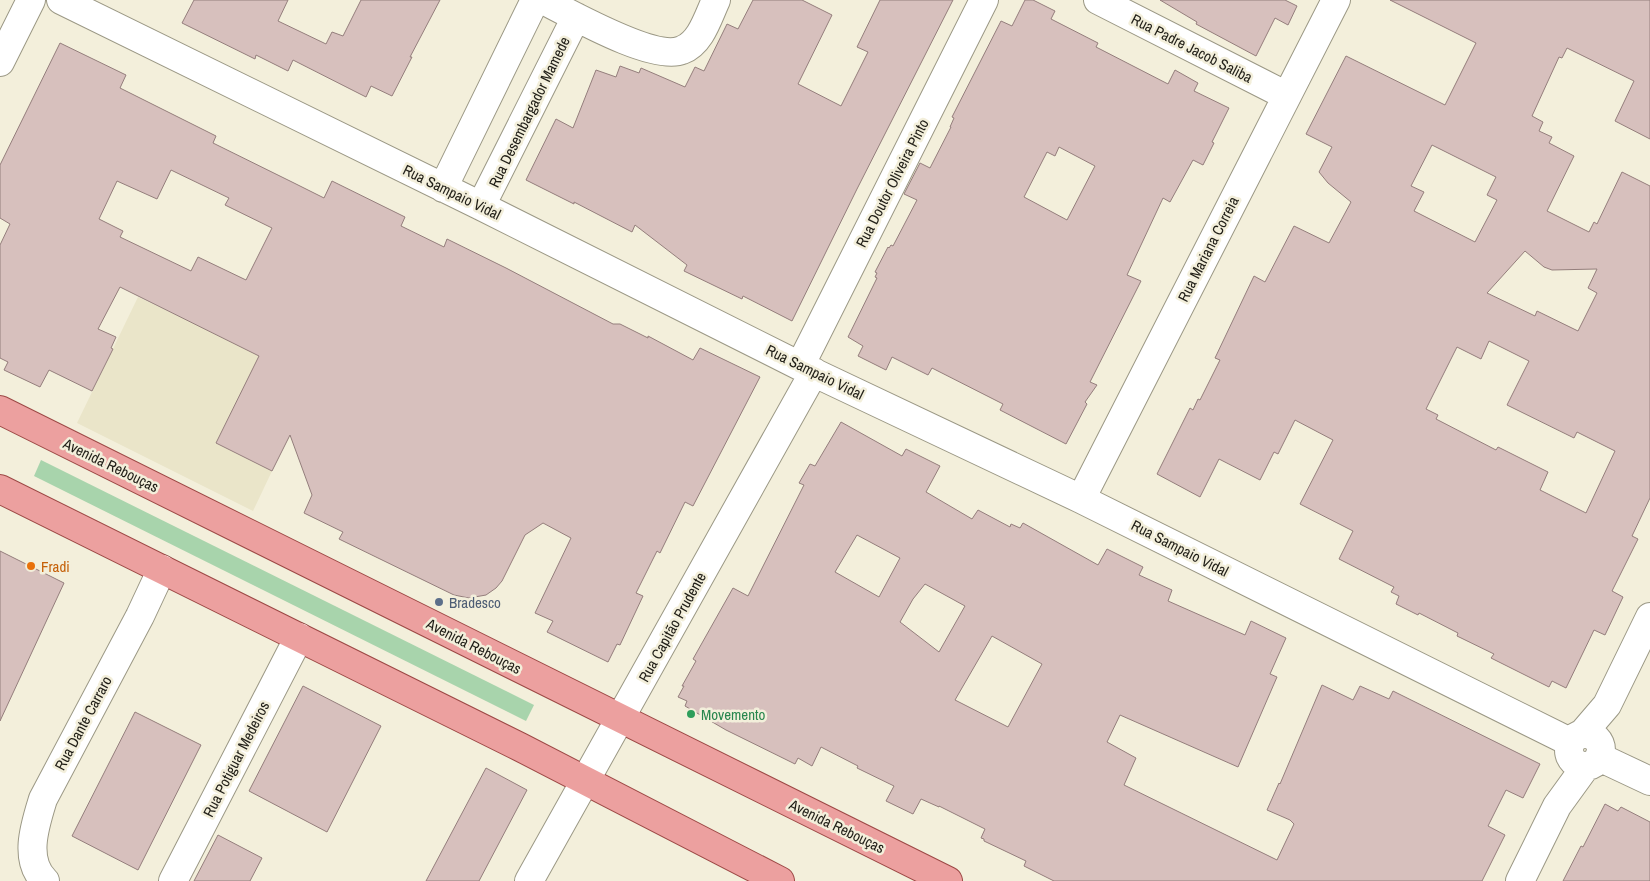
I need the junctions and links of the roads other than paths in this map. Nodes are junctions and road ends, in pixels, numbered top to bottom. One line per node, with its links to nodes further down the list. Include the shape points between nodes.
1 (31, 0): 10 (street)
2 (61, 0): 12 (street, Rua Sampaio Vidal)
3 (536, 0): 12 (street)
4 (543, 0): 9 (street)
5 (716, 0): 9 (street, via 698,38 684,50 669,54 645,49)
6 (984, 0): 14 (street, Rua Doutor Oliveira Pinto)
7 (1098, 0): 11 (street, Rua Padre Jacob Saliba)
8 (1336, 0): 11 (street, Rua Mariana Correia)
9 (576, 17): 13 (street, Rua Desembargador Mamede)
10 (0, 62)
11 (1287, 96): 17 (street, Rua Mariana Correia)
12 (443, 188): 13 (street, Rua Sampaio Vidal)
13 (482, 206): 14 (street, Rua Sampaio Vidal)
14 (807, 369): 17 (street, Rua Sampaio Vidal); 21 (street, Rua Capitão Prudente)
15 (0, 410): 21 (main road, Avenida Rebouças)
16 (0, 489): 18 (main road)
17 (1081, 499): 22 (street, Rua Sampaio Vidal)
18 (162, 569): 20 (main road); 25 (street, Rua Dante Carraro, via 43,799 36,820 32,857 38,874)
19 (1650, 617): 22 (street)
20 (299, 637): 23 (main road); 26 (street, Rua Potiguar Medeiros)
21 (621, 719): 23 (street, Rua Capitão Prudente); 29 (main road, Avenida Rebouças)
22 (1585, 750): 24 (street, Rua Sampaio Vidal); 30 (street)
23 (586, 781): 27 (street, Rua Capitão Prudente); 28 (main road)
24 (1650, 781)
25 (45, 881)
26 (173, 881)
27 (529, 881)
28 (780, 881)
29 (948, 881)
30 (1520, 881)

